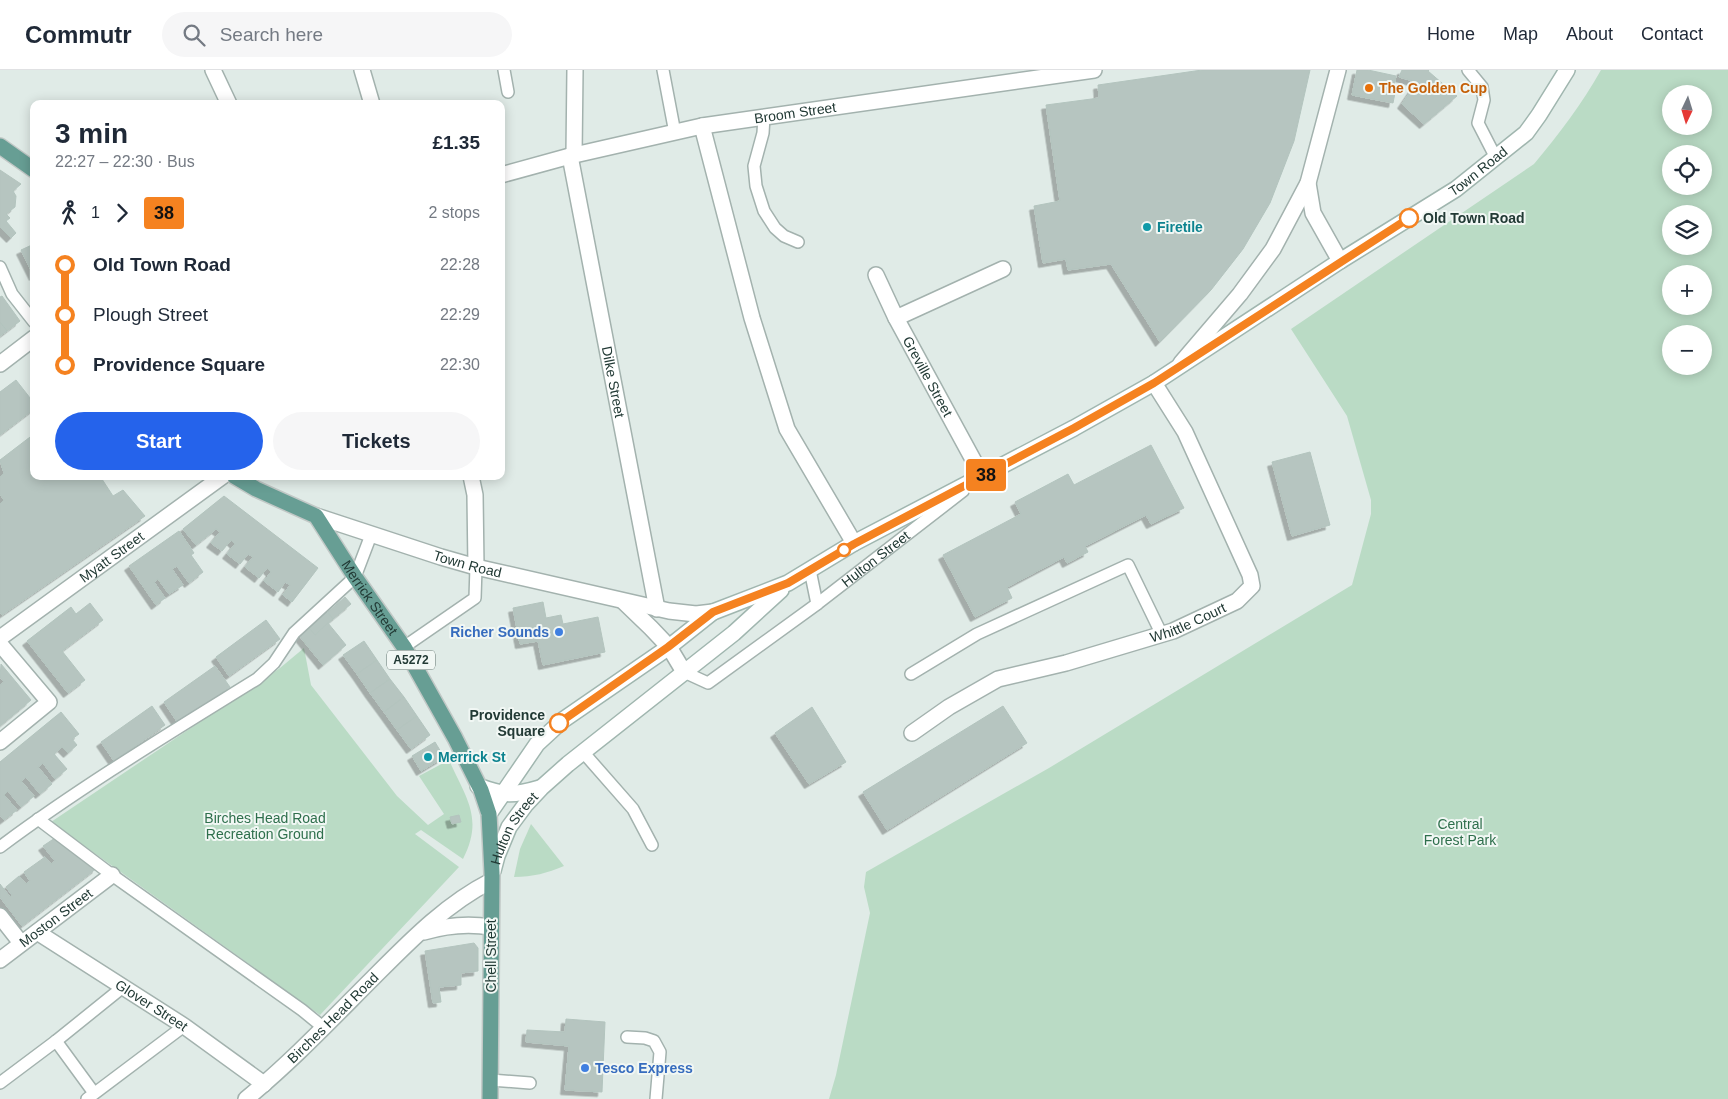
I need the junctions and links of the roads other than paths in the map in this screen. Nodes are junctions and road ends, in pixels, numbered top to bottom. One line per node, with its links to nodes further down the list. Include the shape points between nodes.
1 (213, 70): 11 (street)
2 (362, 70): 12 (street)
3 (504, 70): 10 (lane)
4 (575, 70): 17 (street, Dilke Street)
5 (662, 70): 15 (lane)
6 (1094, 70): 13 (street, Broom Street)
7 (1338, 70): 21 (street)
8 (1468, 70): 18 (lane, via 1482,87 1484,100 1478,123)
9 (1567, 70): 18 (street, Town Road, via 1526,133)
10 (508, 92)
11 (226, 100)
12 (371, 100)
13 (764, 117): 14 (street, Broom Street); 22 (lane, via 754,166 756,186 764,211 775,228)
14 (702, 126): 15 (street, Broom Street); 39 (street, via 752,318 786,430)
15 (675, 133): 17 (street, Broom Street)
16 (0, 146): 19 (main road)
17 (572, 155): 20 (street, Broom Street); 46 (street, Dilke Street)
18 (1496, 158): 23 (street, Town Road, via 1456,189)
19 (30, 167)
20 (505, 175)
21 (1308, 183): 23 (street, via 1313,213); 31 (street, via 1273,249 1240,294)
22 (798, 242)
23 (1340, 261): 31 (street, Town Road)
24 (0, 267): 27 (lane, via 12,294)
25 (1003, 270): 28 (street)
26 (876, 274): 28 (street, Greville Street)
27 (30, 317)
28 (896, 318): 33 (street, Greville Street)
29 (30, 341): 30 (street)
30 (0, 364)
31 (1177, 368): 32 (street, Town Road)
32 (1154, 383): 33 (street, Town Road); 48 (street, Whittle Court, via 1185,432 1250,575 1252,586 1237,601)
33 (982, 476): 39 (street, Town Road); 45 (lane, Hulton Street)
34 (218, 480): 49 (street, Myatt Street)
35 (241, 480): 37 (main road)
36 (472, 480): 40 (street)
37 (316, 516): 38 (street, Town Road); 42 (main road, Merrick Street / A5272)
38 (371, 535): 40 (street, Town Road); 42 (lane)
39 (854, 544): 41 (street, Town Road)
40 (476, 567): 44 (street, Town Road); 50 (lane, via 475,598)
41 (810, 570): 43 (street, Town Road); 45 (lane)
42 (355, 577): 50 (main road, Merrick Street / A5272); 61 (lane, via 294,633 274,663 257,679)
43 (788, 583): 47 (street, Town Road); 52 (street, Hulton Street, via 734,633)
44 (622, 601): 46 (street, Town Road); 51 (street, Town Road)
45 (817, 604): 52 (lane, Hulton Street, via 708,683)
46 (657, 609): 47 (street, Town Road, via 691,614)
47 (713, 612): 51 (street, Hulton Street)
48 (1162, 635): 53 (lane, via 1128,565 977,634); 54 (street, Whittle Court, via 998,679)
49 (1, 646): 55 (street, via 49,702)
50 (404, 647): 57 (main road, Merrick Street / A5272)
51 (668, 647): 52 (street, Town Road); 59 (street, Hulton Street, via 549,732)
52 (684, 672): 56 (street, Hulton Street)
53 (911, 674)
54 (912, 733)
55 (0, 742)
56 (583, 752): 58 (street, Hulton Street); 62 (lane, via 634,809)
57 (478, 786): 59 (street, Hulton Street); 60 (main road, Merrick Street / A5272)
58 (541, 788): 59 (street, Hulton Street, via 520,794); 65 (street, Hulton Street, via 509,827)
59 (503, 794): 60 (street, Hulton Street)
60 (490, 814): 65 (main road, Chell Street / A5272)
61 (38, 819): 63 (lane); 64 (lane)
62 (652, 845)
63 (0, 847)
64 (112, 874): 68 (street, Moston Street); 74 (lane)
65 (492, 877): 67 (main road, Chell Street / A5272); 69 (street, Birches Head Road)
66 (0, 916): 70 (street)
67 (491, 927): 69 (street, Birches Head Road, via 456,924); 77 (main road, Chell Street / A5272)
68 (37, 932): 70 (street, Moston Street); 72 (street, Glover Street)
69 (417, 934): 74 (street, Birches Head Road)
70 (21, 943): 71 (street, Moston Street)
71 (0, 960)
72 (122, 986): 73 (street, Glover Street); 76 (lane)
73 (184, 1026): 80 (street, Glover Street); 81 (lane)
74 (324, 1028): 80 (street, Birches Head Road)
75 (627, 1037): 84 (lane, via 654,1041 660,1052)
76 (56, 1041): 78 (lane); 81 (lane)
77 (491, 1080): 79 (lane); 83 (main road, Chell Street / A5272)
78 (0, 1083)
79 (530, 1083)
80 (264, 1084): 82 (street, Birches Head Road)
81 (91, 1096)
82 (246, 1099)
83 (490, 1099)
84 (656, 1099)

